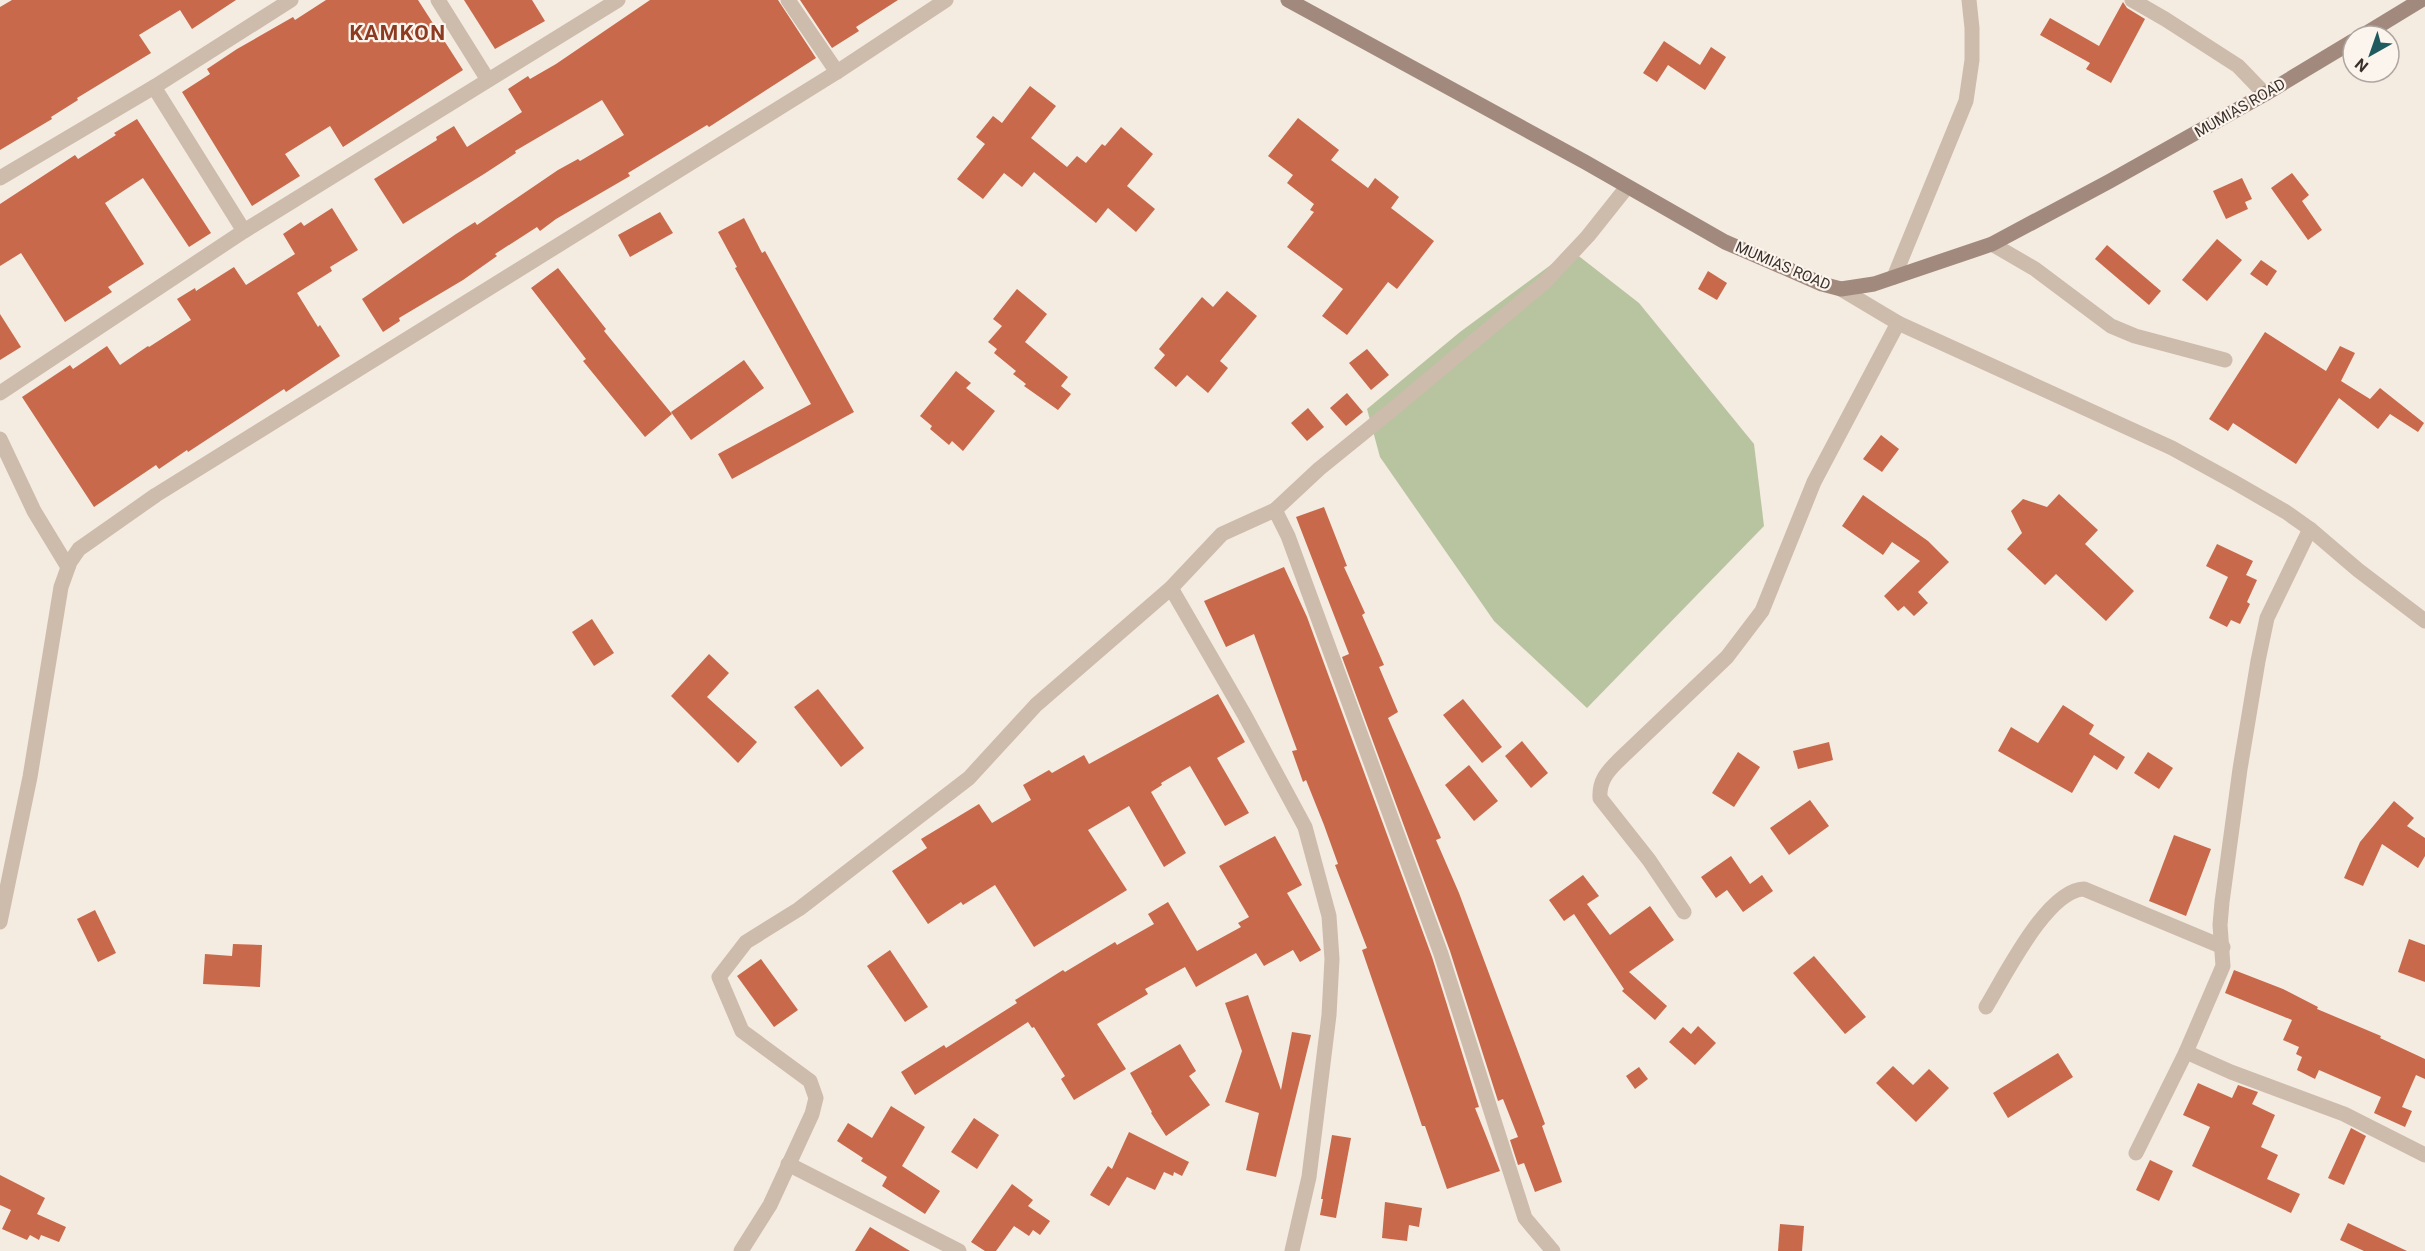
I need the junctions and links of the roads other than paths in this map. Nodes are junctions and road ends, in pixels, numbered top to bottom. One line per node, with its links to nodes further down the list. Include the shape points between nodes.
1 (291, 0): 14 (street)
2 (438, 0): 13 (street)
3 (618, 0): 13 (street)
4 (788, 0): 12 (street)
5 (946, 0): 12 (street)
6 (1288, 0): 17 (street, MUMIAS ROAD)
7 (1969, 0): 20 (street, via 1972,50 1966,100)
8 (2132, 0): 15 (street, via 2238,66)
9 (2421, 0): 10 (street)
10 (2382, 24)
11 (2341, 48): 15 (street, MUMIAS ROAD)
12 (837, 72): 28 (street, via 156,495 88,541)
13 (488, 80): 18 (street)
14 (154, 87): 16 (street); 18 (street)
15 (2265, 94): 19 (street, MUMIAS ROAD)
16 (0, 178)
17 (1627, 187): 21 (street, MUMIAS ROAD, via 1725,242); 26 (street, via 1545,282)
18 (244, 231): 24 (street)
19 (1992, 244): 20 (street, MUMIAS ROAD); 23 (street, via 2035,269 2111,326)
20 (1894, 277): 21 (street, MUMIAS ROAD)
21 (1841, 290): 22 (street)
22 (1898, 323): 27 (street, via 2172,448); 31 (street, via 1814,482 1762,611 1727,657 1618,761 1599,788 1600,798)
23 (2225, 360)
24 (0, 393)
25 (0, 439): 28 (street, via 34,511)
26 (1275, 510): 29 (street, via 1222,534); 42 (street, via 1288,536 1441,954 1525,1218)
27 (2310, 529): 30 (street); 33 (street, via 2267,618 2258,661 2223,892)
28 (68, 567): 32 (street, via 61,587 34,754)
29 (1171, 588): 38 (street, via 1035,705 969,778 799,909 746,942 720,977 742,1031 810,1081 816,1098 812,1114); 41 (street, via 1305,827 1329,916 1329,1015 1309,1177)
30 (2425, 621)
31 (1684, 912)
32 (0, 922)
33 (2223, 947): 34 (street, via 2084,889 2074,889 2044,914); 35 (street, via 2223,966)
34 (1986, 1006)
35 (2187, 1052): 36 (street); 37 (street, via 2344,1114)
36 (2136, 1153)
37 (2425, 1155)
38 (788, 1164): 39 (street, via 770,1205); 40 (street)
39 (741, 1251)
40 (959, 1251)
41 (1292, 1251)
42 (1553, 1251)

